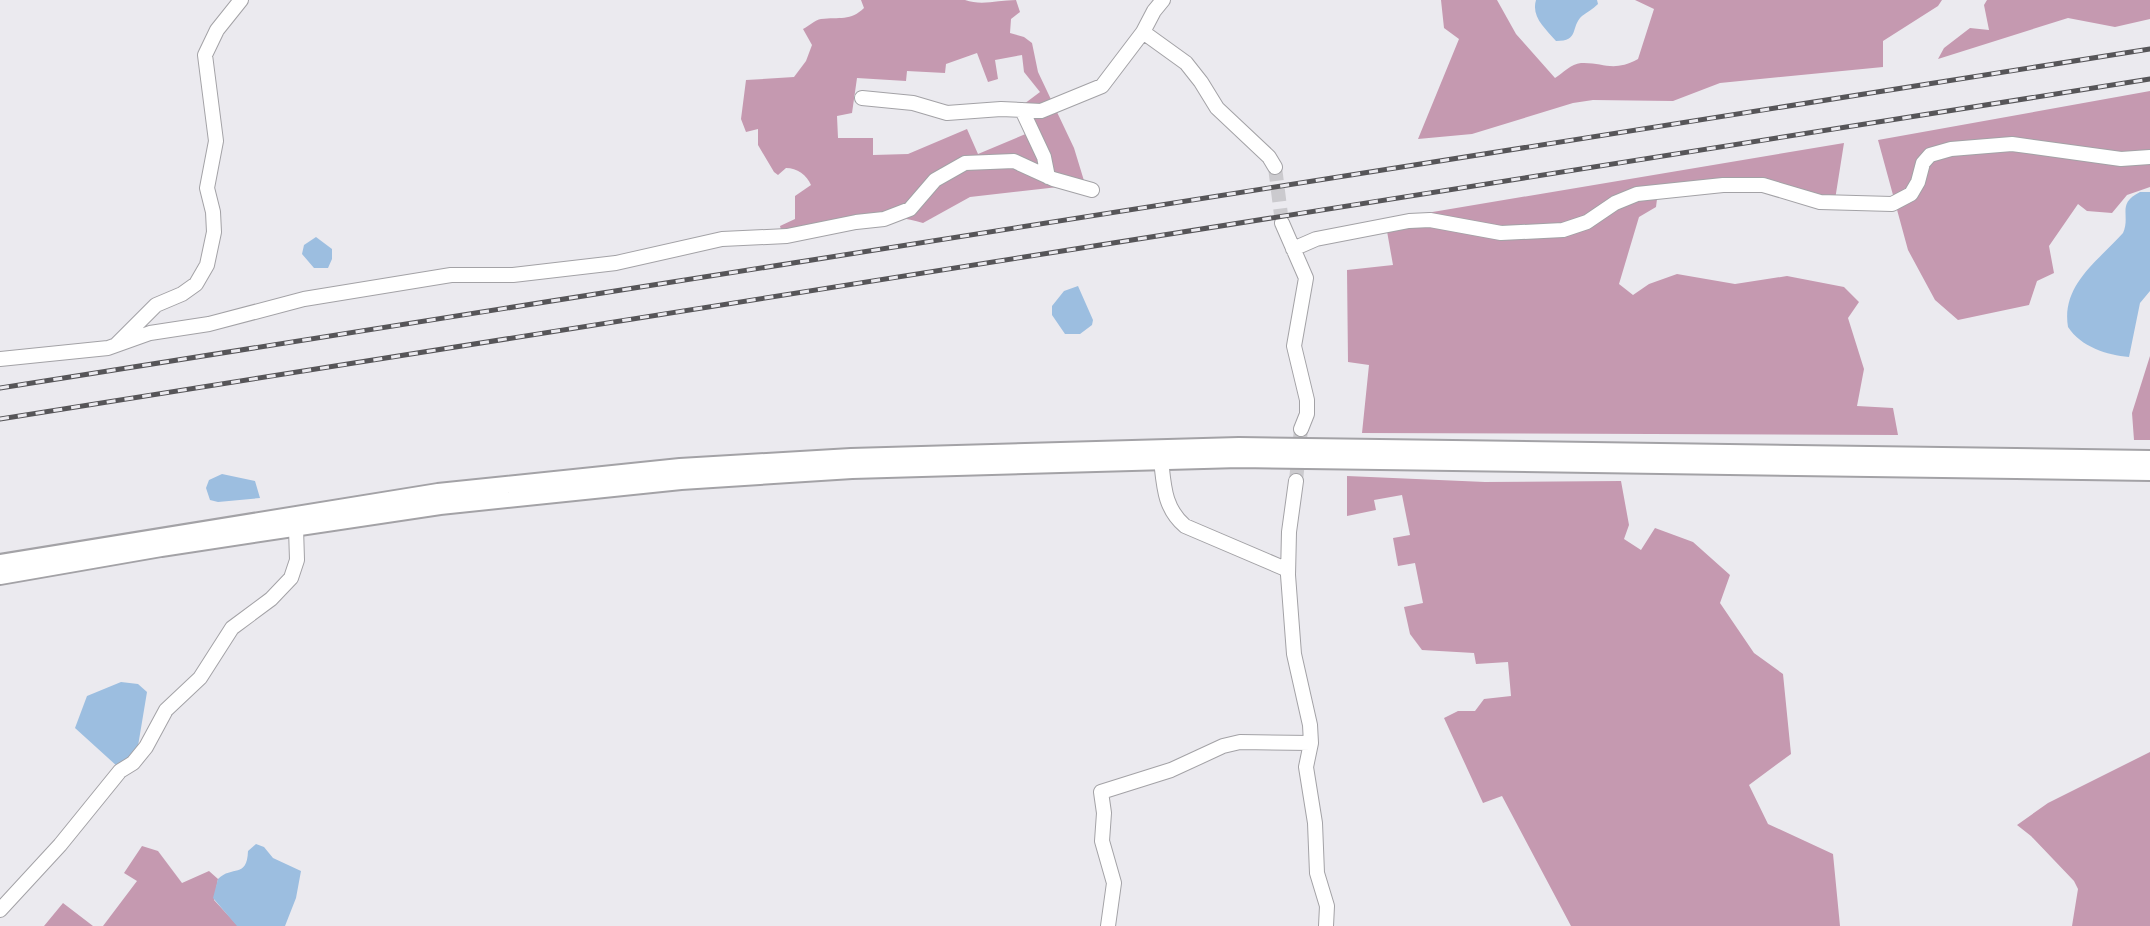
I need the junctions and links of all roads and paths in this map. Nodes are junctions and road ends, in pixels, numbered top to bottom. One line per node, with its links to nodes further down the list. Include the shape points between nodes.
1 (241, 0): 12 (street, via 217,30 205,55 216,141 207,188 214,232 207,265 196,284 156,305)
2 (1163, 0): 3 (street)
3 (1143, 32): 5 (street, via 1102,86 1041,111); 7 (street, via 1186,63 1216,108)
4 (862, 98): 5 (street, via 913,103 947,113)
5 (1022, 110): 8 (street, via 1044,157)
6 (2150, 157): 11 (street, via 2121,159 1996,144 1930,154 1911,194 1892,204 1820,202 1763,185 1723,184 1637,194 1587,222 1563,230 1501,233 1417,220 1316,239)
7 (1275, 167)
8 (1048, 177): 9 (street); 12 (street, via 1014,161 965,164 935,180 914,205 893,218 787,236 722,239 616,263 513,275 452,275 346,292 209,324 150,333)
9 (1092, 190)
10 (1282, 223): 11 (street)
11 (1293, 249): 14 (street, via 1306,278 1294,346 1307,400)
12 (116, 346): 13 (street)
13 (0, 359)
14 (1301, 429)
15 (2150, 459): 20 (main road, via 1239,446 851,456 657,469 438,492)
16 (1161, 460): 17 (main road); 19 (main road, via 852,470 681,481 440,506); 21 (street, via 1166,501 1179,521 1198,534)
17 (2150, 472)
18 (1296, 481): 21 (street)
19 (296, 528): 22 (main road); 24 (street, via 296,565 288,581 232,628 200,678 166,710 133,764 120,771)
20 (0, 562)
21 (1288, 570): 23 (street, via 1294,654)
22 (0, 576)
23 (1311, 743): 25 (street, via 1240,742 1101,792 1102,841 1114,883); 26 (street, via 1306,767 1315,823 1317,873 1327,906)
24 (0, 910)
25 (1108, 926)
26 (1326, 926)

